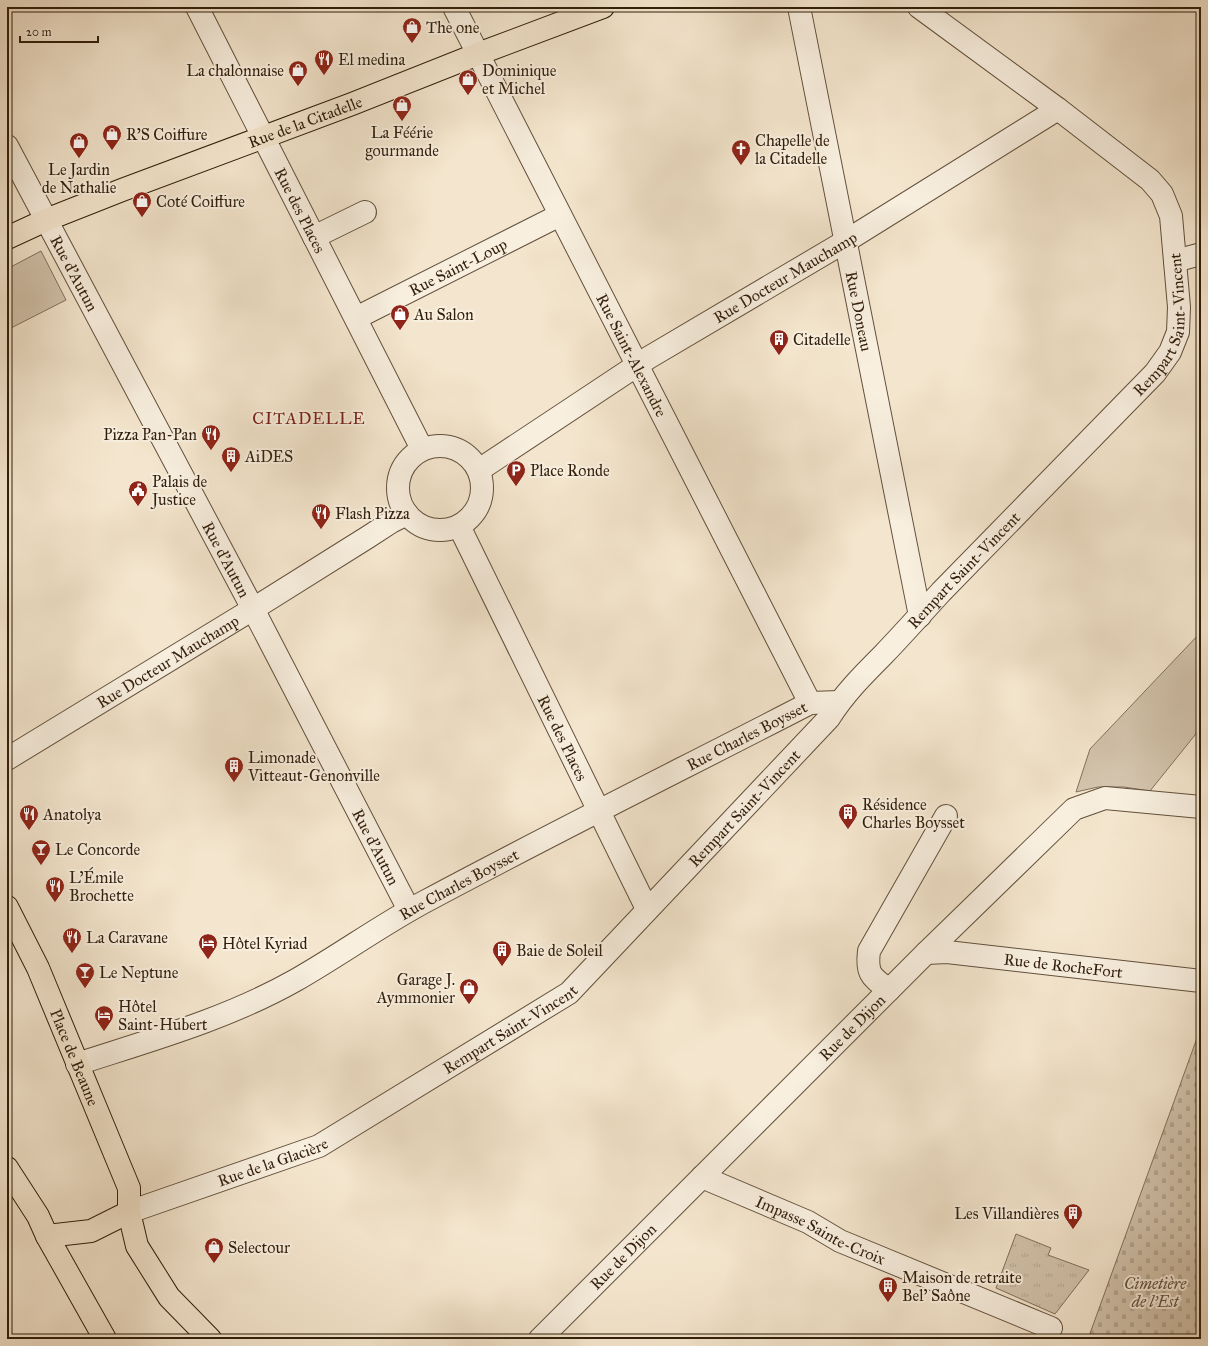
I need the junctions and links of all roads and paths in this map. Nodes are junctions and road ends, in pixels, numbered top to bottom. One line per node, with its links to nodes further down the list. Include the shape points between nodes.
1 (197, 7): 8 (street, Rue des Places)
2 (454, 7): 6 (street, Rue Saint-Alexandre)
3 (603, 7): 6 (main road, Rue de la Citadelle)
4 (799, 7): 15 (street, Rue Doneau)
5 (919, 7): 7 (street, Rempart Saint-Vincent)
6 (478, 54): 8 (main road, Rue de la Citadelle); 11 (street, Rue Saint-Alexandre)
7 (1058, 109): 15 (street, Rue Docteur Mauchamp); 17 (street, Rempart Saint-Vincent, via 1150,180 1162,194 1171,216)
8 (263, 137): 12 (main road, Rue de la Citadelle); 13 (street, Rue des Places)
9 (7, 146): 12 (street, Rue d'Autun)
10 (365, 212): 13 (street)
11 (560, 215): 18 (street, Rue Saint-Loup); 19 (street, Rue Saint-Alexandre)
12 (46, 220): 14 (main road, Rue de la Citadelle); 24 (street, Rue d'Autun)
13 (314, 237): 18 (street, Rue des Places)
14 (7, 238)
15 (846, 241): 19 (street, Rue Docteur Mauchamp); 25 (street, Rue Doneau)
16 (1201, 254): 17 (street)
17 (1175, 262): 25 (street, Rempart Saint-Vincent, via 1179,307 1178,332 1163,363)
18 (356, 318): 20 (street, Rue des Places)
19 (637, 365): 21 (street, Rue Docteur Mauchamp); 27 (street, Rue Saint-Alexandre)
20 (422, 449): 21 (street, via 435,446 455,448 472,459); 22 (street, via 404,466 399,478 400,503)
21 (479, 470): 23 (street, via 483,483 478,508 470,519)
22 (407, 514): 23 (street, via 418,524 431,530); 24 (street, Rue Docteur Mauchamp)
23 (460, 526): 30 (street, Rue des Places)
24 (253, 609): 28 (street, Rue Docteur Mauchamp); 34 (street, Rue d'Autun)
25 (920, 616): 26 (street, Rempart Saint-Vincent)
26 (839, 702): 27 (street, Rue Charles Boysset); 33 (street, Rempart Saint-Vincent, via 829,718)
27 (810, 703): 30 (street, Rue Charles Boysset)
28 (7, 759)
29 (1201, 807): 35 (street, Rue de Dijon, via 1105,798 1074,809)
30 (599, 811): 33 (street, Rue des Places); 34 (street, Rue Charles Boysset)
31 (946, 816): 37 (street, via 869,951 867,965 873,977)
32 (7, 907): 38 (main road, Place de Beaune, via 38,968)
33 (647, 909): 39 (street, Rempart Saint-Vincent, via 569,992)
34 (409, 910): 38 (street, Rue Charles Boysset, via 295,981 236,1010)
35 (926, 953): 36 (street, Rue de RocheFort, via 947,952); 37 (street, Rue de Dijon)
36 (1201, 981)
37 (889, 990): 41 (street, Rue de Dijon)
38 (77, 1064): 42 (main road, Place de Beaune, via 129,1188)
39 (407, 1092): 42 (street, Rue de la Glacière, via 319,1146)
40 (7, 1168): 43 (main road, via 38,1216)
41 (702, 1177): 44 (street, Impasse Sainte-Croix, via 808,1222 840,1241); 47 (street, Rue de Dijon)
42 (129, 1212): 43 (main road, via 91,1231); 46 (main road, Place de Beaune, via 137,1246 169,1297)
43 (47, 1236): 45 (main road)
44 (1050, 1328)
45 (105, 1339)
46 (210, 1339)
47 (540, 1339)

